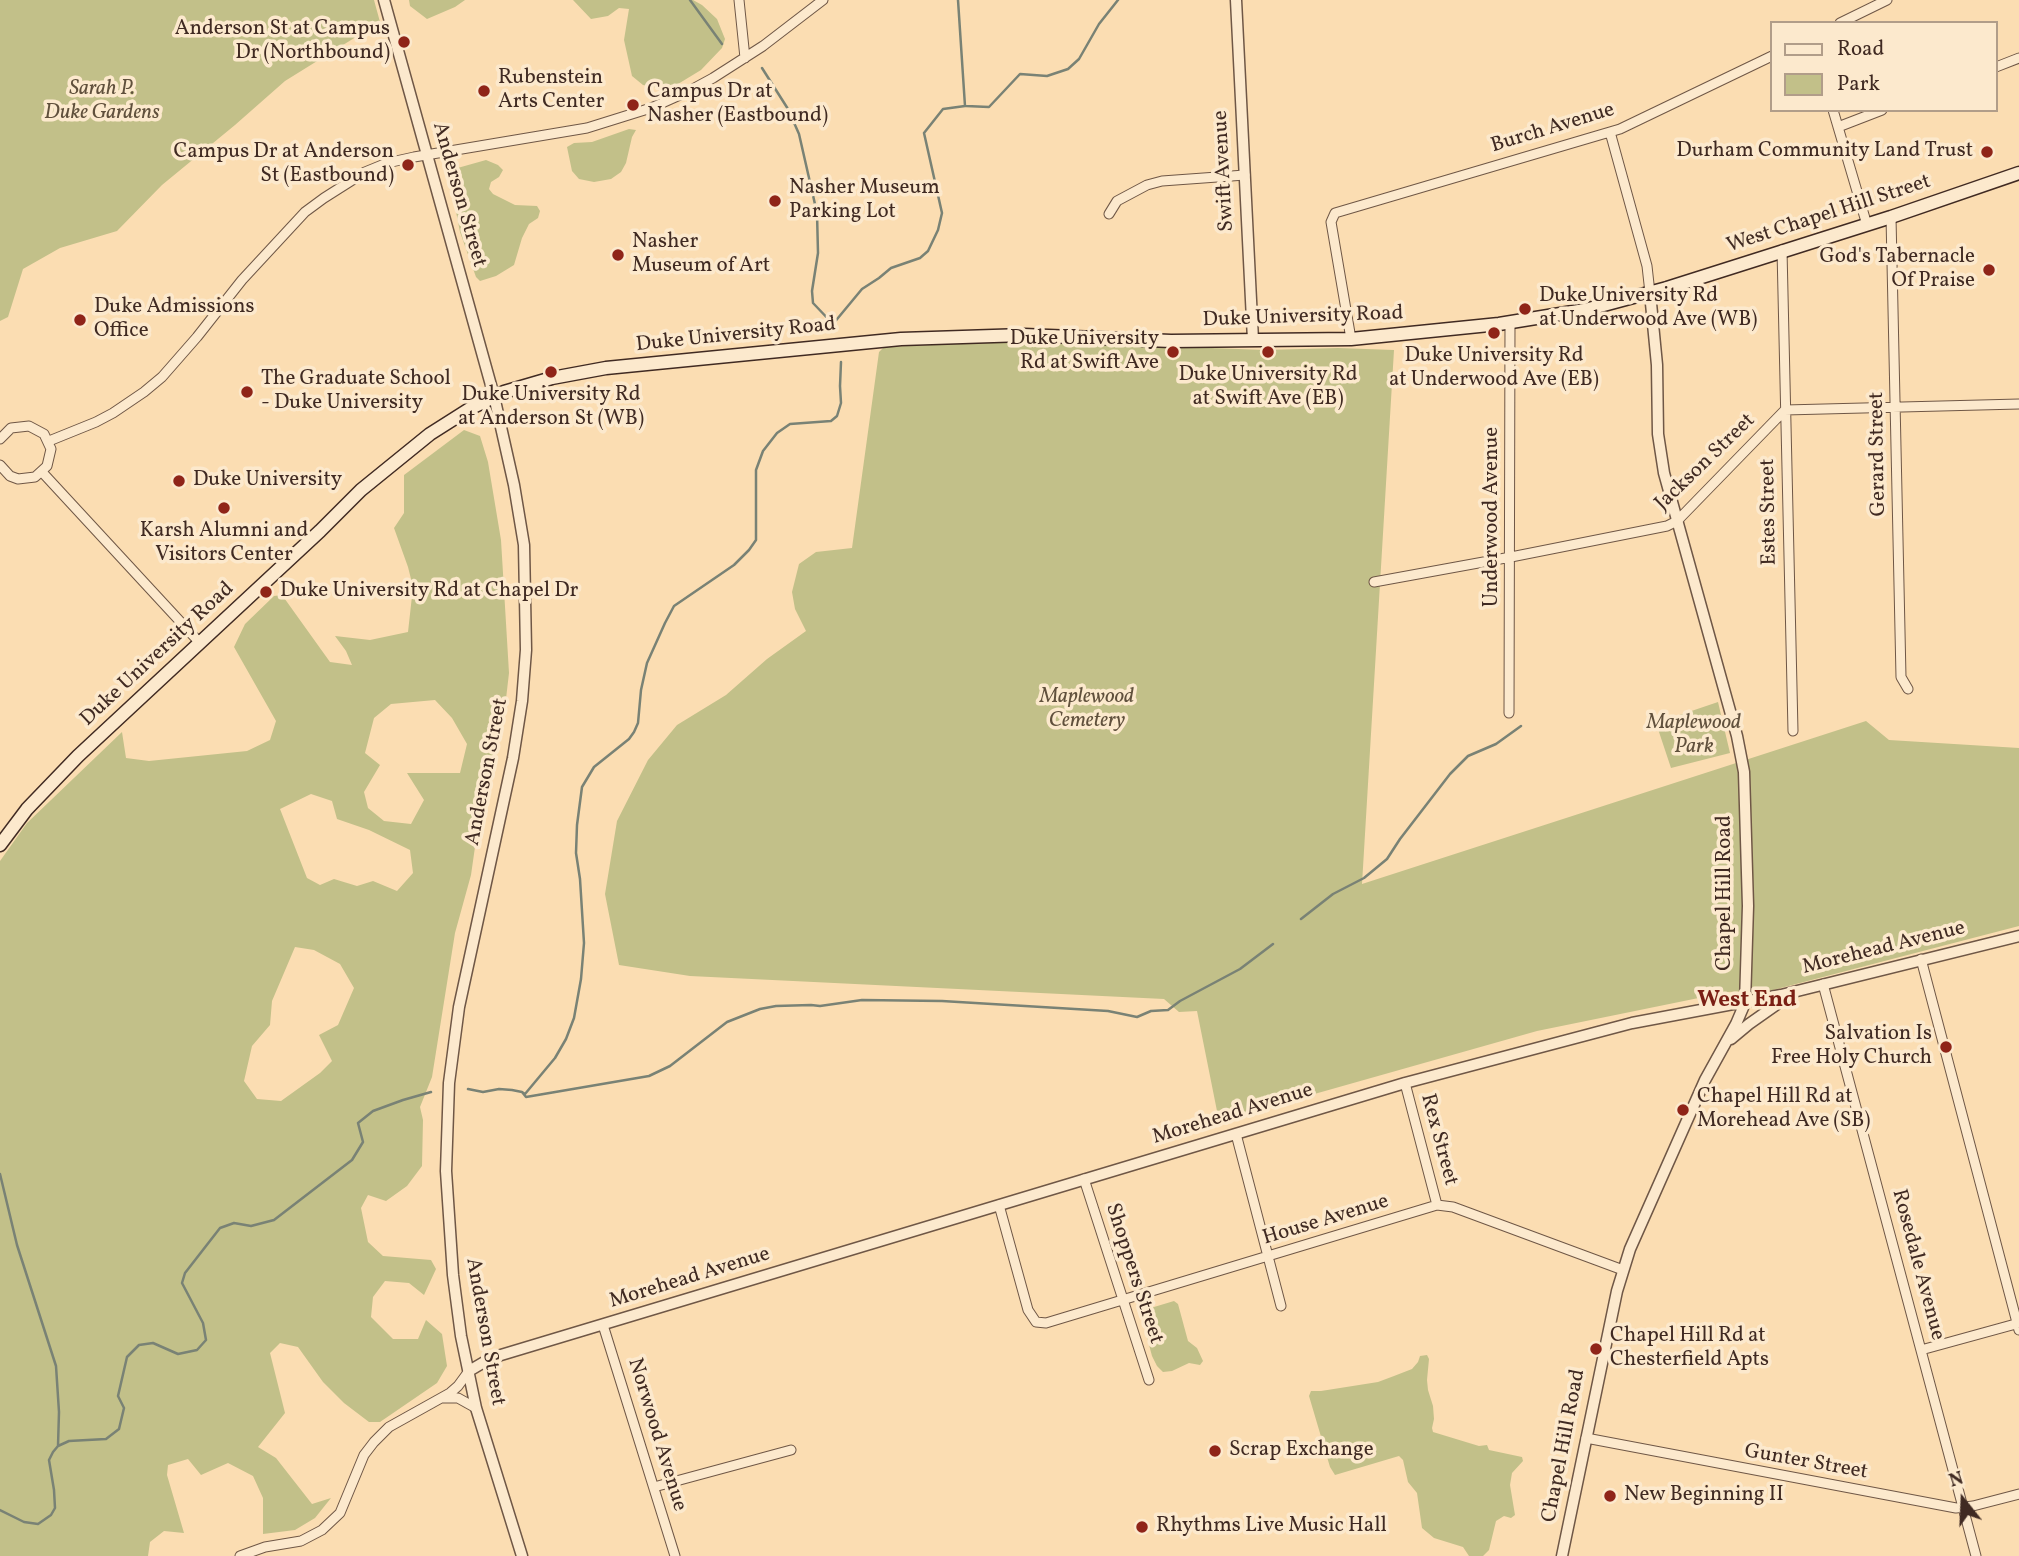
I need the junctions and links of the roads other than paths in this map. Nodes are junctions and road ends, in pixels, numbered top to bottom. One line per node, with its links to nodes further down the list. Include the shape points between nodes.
1 (384, 0): 15 (street, Anderson Street)
2 (739, 0): 8 (street)
3 (823, 0): 8 (street)
4 (1236, 0): 17 (street, Swift Avenue)
5 (1887, 0): 6 (street)
6 (1844, 21)
7 (1770, 57): 14 (street, Burch Avenue)
8 (746, 58): 15 (street, via 690,91 608,123)
9 (2019, 58): 10 (street)
10 (1998, 66)
11 (1834, 112): 13 (street)
12 (1877, 112): 13 (street)
13 (1838, 127): 20 (street)
14 (1610, 132): 22 (street, via 1647,266); 24 (street, Burch Avenue, via 1335,213 1331,222)
15 (427, 155): 26 (street, Anderson Street); 31 (street, via 365,172 315,204 242,280 162,377 113,413)
16 (2019, 173): 19 (main road, West Chapel Hill Street)
17 (1245, 175): 18 (street, via 1147,185 1117,201); 25 (street, Swift Avenue)
18 (1109, 214)
19 (1891, 217): 20 (main road, West Chapel Hill Street); 28 (street, Gerard Street)
20 (1867, 225): 21 (main road, West Chapel Hill Street)
21 (1782, 250): 22 (main road, West Chapel Hill Street); 29 (street, Estes Street)
22 (1650, 293): 23 (main road, Duke University Road); 34 (street, Chapel Hill Road, via 1661,456)
23 (1510, 322): 24 (main road, Duke University Road); 35 (street, Underwood Avenue)
24 (1351, 339): 25 (main road, Duke University Road)
25 (1253, 340): 26 (main road, Duke University Road, via 1024,335 901,339 606,368)
26 (494, 396): 37 (main road, Duke University Road, via 430,433 390,466); 60 (street, Anderson Street, via 521,526 526,650 513,758 459,1007 449,1083 448,1213)
27 (2019, 404): 28 (street, Jackson Street)
28 (1896, 408): 29 (street, Jackson Street); 38 (street, Gerard Street, via 1901,677)
29 (1786, 410): 34 (street, Jackson Street); 40 (street, Estes Street)
30 (1, 433): 31 (street, via 29,426)
31 (49, 441): 33 (street, via 50,458)
32 (0, 465): 33 (street, via 18,479)
33 (42, 472): 37 (street)
34 (1676, 521): 35 (street, Jackson Street); 46 (street, Chapel Hill Road, via 1744,772)
35 (1511, 557): 36 (street, Jackson Street); 39 (street, Underwood Avenue)
36 (1374, 582)
37 (200, 643): 41 (main road, Duke University Road, via 78,756)
38 (1908, 689)
39 (1509, 713)
40 (1793, 731)
41 (0, 845)
42 (2019, 936): 43 (street, Morehead Avenue)
43 (1921, 960): 44 (street, Morehead Avenue); 58 (street)
44 (1823, 984): 45 (street, Morehead Avenue); 59 (street, Rosedale Avenue)
45 (1781, 995): 46 (street, Morehead Avenue); 47 (street, via 1776,1005)
46 (1745, 1003): 47 (street, Chapel Hill Road); 48 (street, Morehead Avenue, via 1632,1023)
47 (1721, 1048): 54 (street, Chapel Hill Road)
48 (1405, 1083): 49 (street, Morehead Avenue); 52 (street, Rex Street)
49 (1236, 1134): 50 (street, Morehead Avenue); 53 (street)
50 (1084, 1179): 51 (street, Morehead Avenue); 55 (street, Shoppers Street)
51 (999, 1205): 55 (street, House Avenue, via 1028,1310 1036,1322 1046,1324); 57 (street, Morehead Avenue)
52 (1437, 1205): 53 (street, House Avenue); 54 (street, via 1454,1207)
53 (1268, 1257): 55 (street, House Avenue); 56 (street)
54 (1623, 1270): 64 (street, Chapel Hill Road)
55 (1124, 1300): 61 (street, Shoppers Street)
56 (1281, 1306)
57 (603, 1325): 60 (street, Morehead Avenue, via 491,1358); 66 (street, Norwood Avenue)
58 (2018, 1325): 59 (street)
59 (1921, 1350): 68 (street, Rosedale Avenue)
60 (469, 1371): 62 (street); 63 (street, Anderson Street)
61 (1149, 1380)
62 (442, 1398): 63 (street, via 458,1398); 69 (street, via 390,1427 374,1442 340,1513 322,1530 302,1541)
63 (476, 1408): 70 (street, Anderson Street)
64 (1586, 1438): 68 (street, Gunter Street); 72 (street, Chapel Hill Road)
65 (791, 1450): 66 (street)
66 (654, 1487): 71 (street, Norwood Avenue)
67 (2019, 1494): 68 (street, Gunter Street)
68 (1963, 1508): 73 (street, Rosedale Avenue)
69 (240, 1556)
70 (522, 1556)
71 (675, 1556)
72 (1562, 1556)
73 (1976, 1556)

